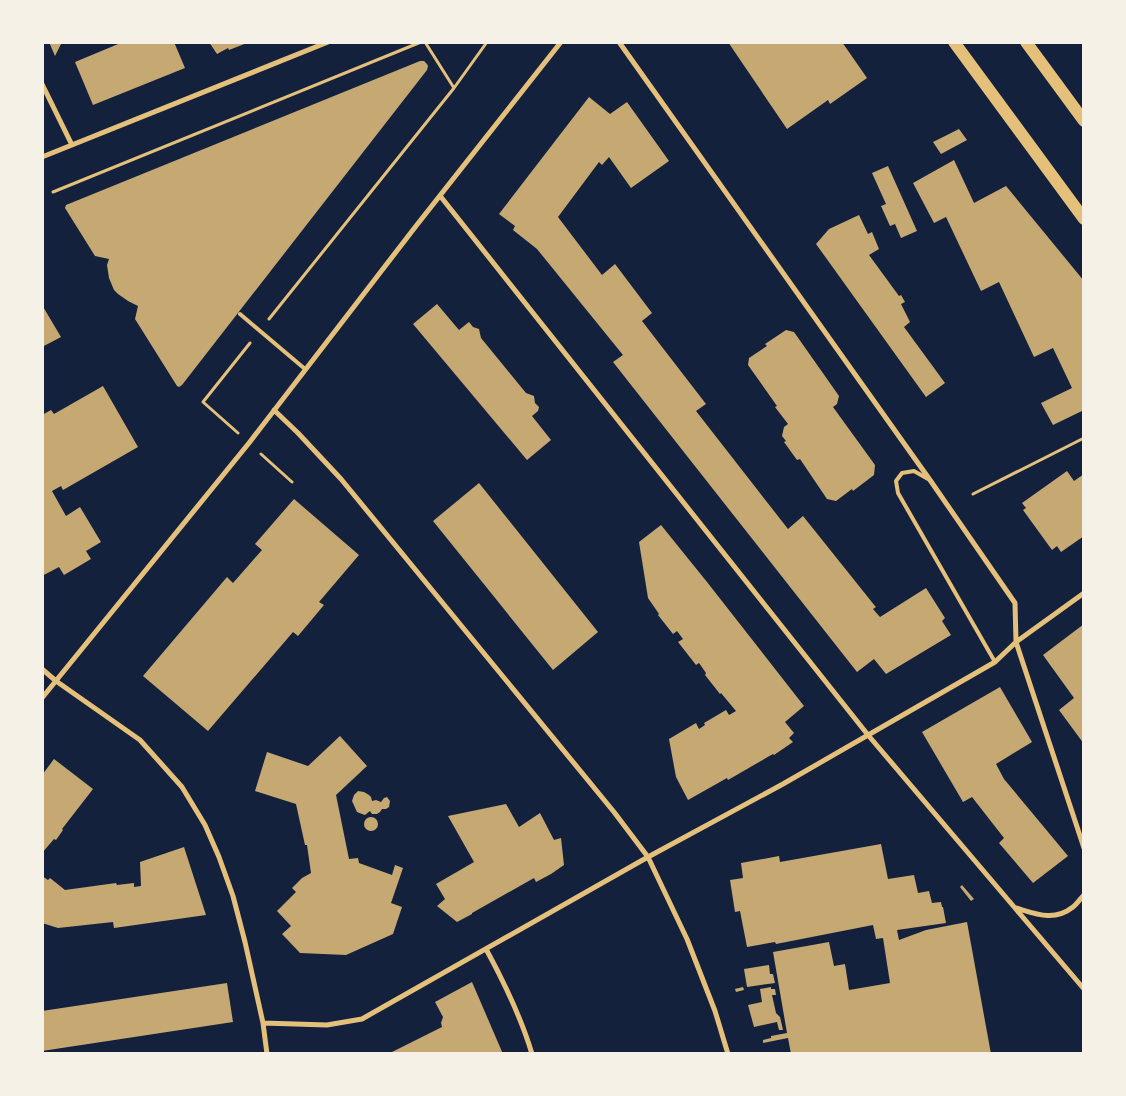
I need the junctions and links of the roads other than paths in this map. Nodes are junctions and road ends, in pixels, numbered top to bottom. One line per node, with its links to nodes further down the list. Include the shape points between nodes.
1 (328, 42): 6 (street)
2 (561, 42): 11 (street)
3 (620, 42): 16 (street)
4 (954, 42): 12 (main road)
5 (1026, 42): 8 (main road)
6 (316, 44): 9 (street)
7 (42, 84): 9 (street)
8 (1084, 121)
9 (72, 145): 10 (street)
10 (42, 157)
11 (441, 196): 14 (street); 23 (street)
12 (1084, 219)
13 (240, 314): 14 (lane)
14 (305, 369): 15 (street)
15 (274, 410): 21 (street); 25 (street, via 340,479)
16 (930, 480): 18 (street, via 1015,603); 19 (lane, via 914,471 902,473 896,481 898,493)
17 (1084, 593): 18 (street)
18 (1016, 642): 19 (street); 24 (street)
19 (995, 662): 23 (street)
20 (42, 669): 21 (street)
21 (56, 681): 22 (street); 30 (street, via 140,740 182,787 205,825 233,896)
22 (42, 698)
23 (868, 735): 25 (street); 27 (street)
24 (1084, 848)
25 (648, 857): 28 (street); 33 (street, via 687,939)
26 (1084, 895): 27 (street, via 1072,908 1055,916)
27 (1016, 908): 29 (street)
28 (486, 949): 30 (street, via 362,1019 327,1025); 32 (street, via 528,1038)
29 (1084, 989)
30 (263, 1024): 31 (street)
31 (266, 1054)
32 (532, 1054)
33 (728, 1054)

